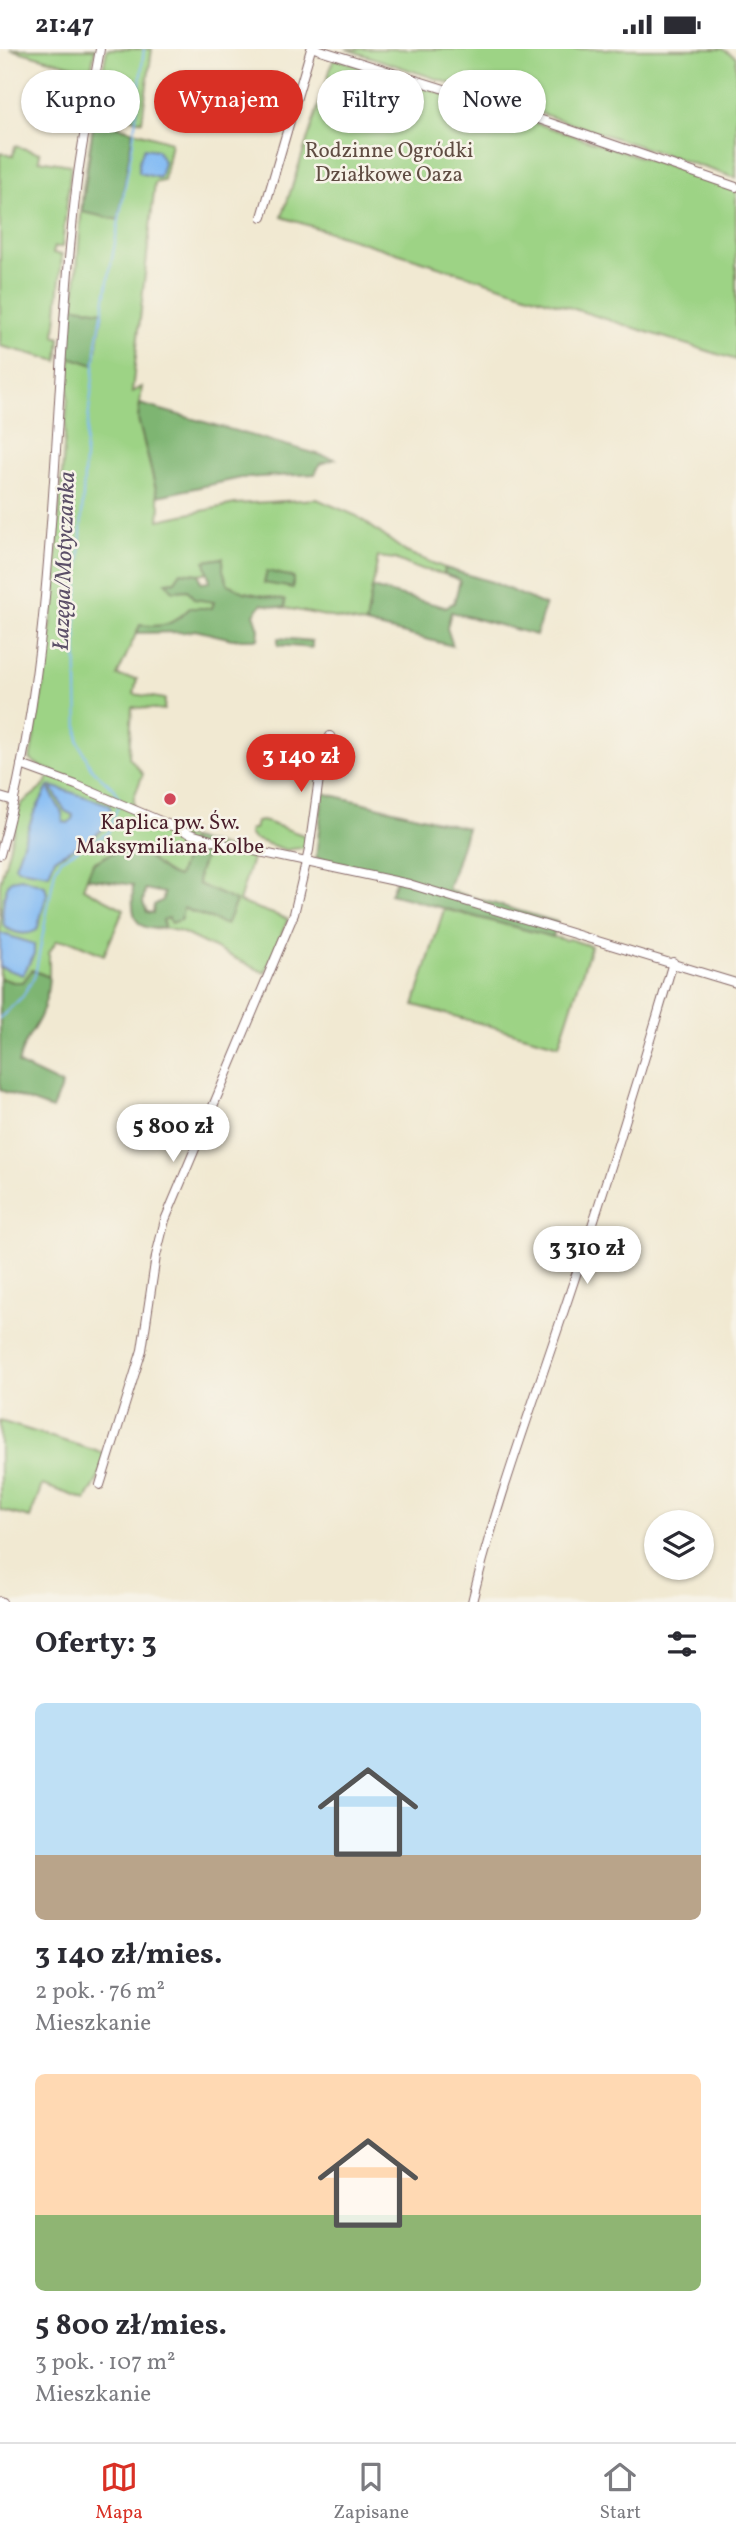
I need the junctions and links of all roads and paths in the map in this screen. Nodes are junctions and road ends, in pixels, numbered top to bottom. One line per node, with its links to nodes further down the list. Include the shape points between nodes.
1 (100, 49): 7 (street, via 76,192 41,645)
2 (311, 49): 5 (street)
3 (317, 49): 4 (street)
4 (736, 187)
5 (261, 217)
6 (330, 736): 11 (street)
7 (21, 765): 9 (street); 11 (street, via 211,840)
8 (0, 797): 9 (street)
9 (14, 801): 10 (street)
10 (0, 855)
11 (305, 862): 12 (street, via 409,884); 14 (street, via 294,914 165,1220 142,1350)
12 (673, 962): 13 (street); 15 (street, via 513,1457)
13 (736, 983)
14 (100, 1485)
15 (472, 1602)

